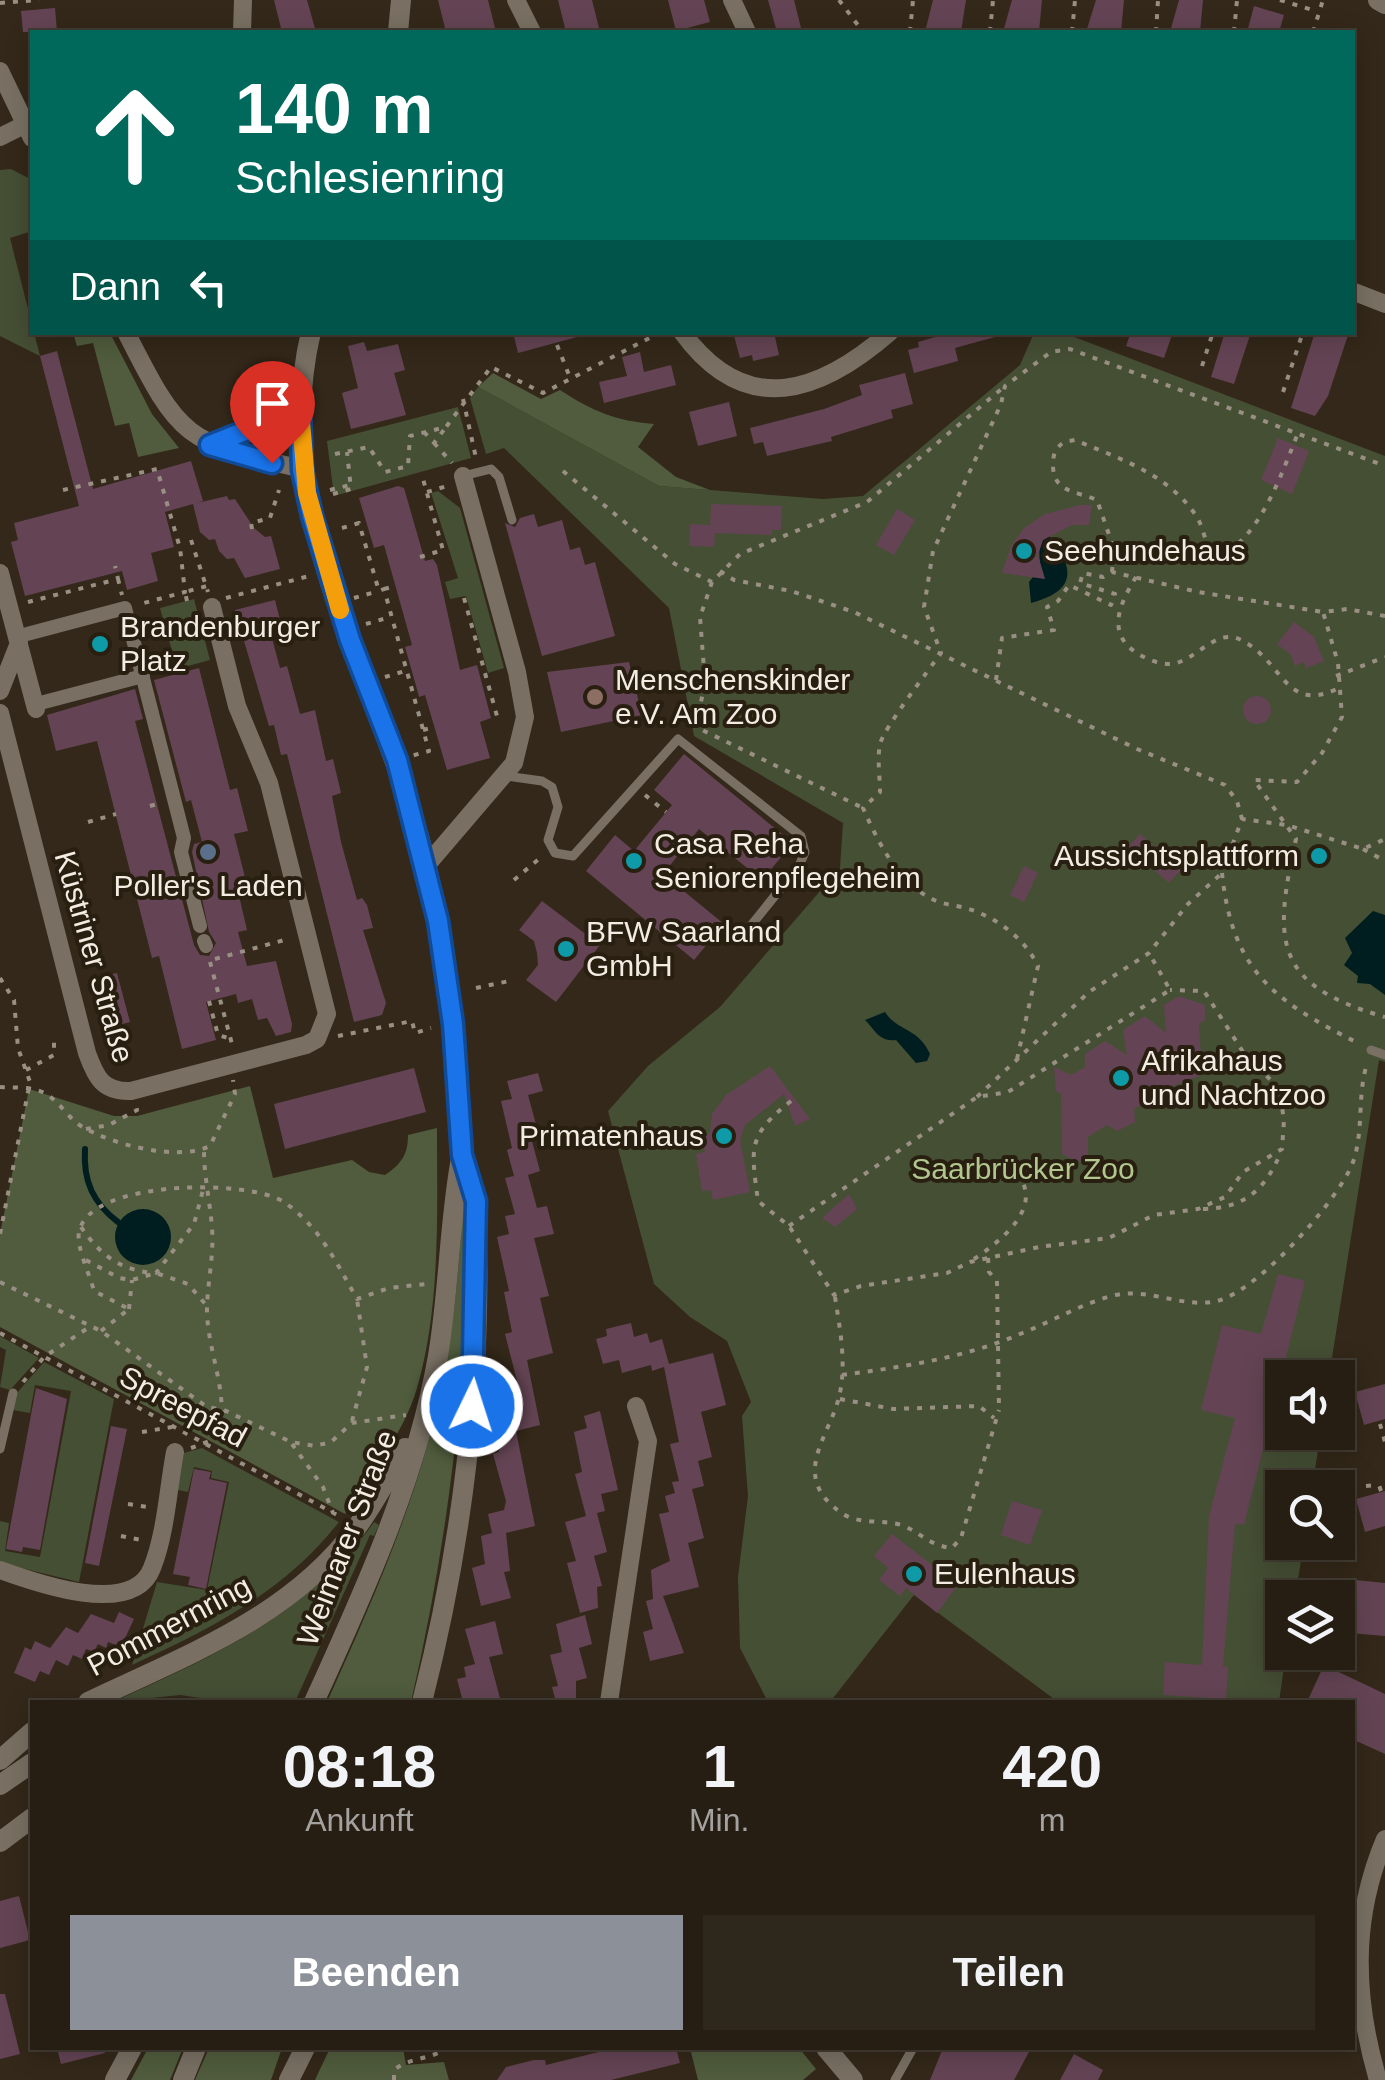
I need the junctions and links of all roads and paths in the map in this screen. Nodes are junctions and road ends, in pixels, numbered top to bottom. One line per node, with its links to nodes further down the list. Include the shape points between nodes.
1 (40, 0): 15 (path)
2 (243, 0): 18 (street)
3 (401, 0): 19 (street)
4 (516, 0): 20 (street)
5 (732, 0): 21 (street)
6 (839, 0): 22 (path)
7 (913, 0): 23 (path)
8 (993, 0): 24 (path)
9 (1075, 0): 25 (path)
10 (1158, 0): 26 (path)
11 (1237, 0): 27 (path)
12 (1280, 0): 17 (path)
13 (1322, 0): 17 (path)
14 (1378, 0): 16 (street)
15 (0, 3)
16 (1385, 4)
17 (1316, 12): 28 (path)
18 (242, 30)
19 (398, 30)
20 (531, 30)
21 (746, 30)
22 (862, 30)
23 (910, 30)
24 (990, 30)
25 (1072, 30)
26 (1156, 30)
27 (1234, 30)
28 (1313, 30)
29 (0, 71): 30 (street)
30 (29, 131): 31 (street)
31 (0, 137)
32 (1355, 292): 33 (street)
33 (1385, 304)
34 (128, 335): 52 (street, via 172,416)
35 (312, 335): 47 (street)
36 (655, 335): 43 (path)
37 (685, 335): 38 (street, via 737,382 768,389 831,377)
38 (886, 335)
39 (1212, 335): 42 (path)
40 (1302, 335): 45 (path)
41 (557, 345): 43 (path)
42 (1202, 366)
43 (571, 380): 46 (path, via 543,393 492,367)
44 (1005, 386): 49 (path, via 1051,352 1070,349); 69 (path, via 867,502 740,554); 95 (path, via 933,551 924,607)
45 (1284, 392)
46 (463, 400): 48 (path); 58 (path, via 477,456)
47 (300, 409): 52 (street); 56 (street)
48 (446, 426): 50 (path); 51 (path)
49 (1299, 431): 55 (path); 71 (path, via 1272,500 1231,551 1220,555 1210,551 1195,514 1162,477 1075,440 1064,442 1052,460 1054,476 1072,493 1097,500 1114,549)
50 (424, 432): 51 (path); 53 (path, via 410,436 408,466 384,472 369,447)
51 (434, 443): 58 (path)
52 (210, 445): 56 (street)
53 (348, 452): 54 (path); 62 (path, via 351,489)
54 (335, 454)
55 (1385, 466)
56 (302, 470): 122 (street, via 338,603 397,760)
57 (564, 471): 75 (path, via 688,574)
58 (463, 476): 63 (lane, via 492,470 499,476); 110 (street, via 523,698 520,748)
59 (423, 479): 67 (path, via 443,550)
60 (63, 490): 80 (path, via 157,469)
61 (279, 490): 65 (path, via 270,518 251,523)
62 (331, 492)
63 (512, 520)
64 (342, 528): 79 (path, via 359,522 365,531)
65 (252, 529)
66 (191, 540): 80 (path, via 207,586)
67 (420, 557)
68 (115, 566): 74 (path)
69 (720, 571): 75 (path); 95 (path, via 854,612)
70 (0, 572): 88 (street)
71 (1112, 572): 73 (path); 101 (path, via 1083,573 1080,583 1115,594 1111,604 1069,585 1047,606 1054,630 1002,638)
72 (308, 576): 86 (path)
73 (1136, 577): 90 (path); 102 (path, via 1116,621 1120,638 1150,661 1172,664 1234,636 1269,660 1300,696)
74 (118, 579): 77 (path); 78 (path)
75 (712, 582): 112 (path, via 700,616 705,682 696,727)
76 (396, 586): 79 (path)
77 (120, 587)
78 (85, 588): 82 (path); 83 (path)
79 (381, 590): 81 (path); 92 (path)
80 (185, 592): 85 (path); 89 (path)
81 (363, 595)
82 (87, 596)
83 (49, 597): 87 (path); 88 (path)
84 (464, 598): 106 (path)
85 (187, 601)
86 (211, 604): 125 (street, Küstriner Straße, via 238,706 269,783)
87 (51, 606)
88 (9, 607): 94 (street)
89 (125, 608): 94 (street); 99 (street)
90 (1323, 612): 91 (path); 100 (path)
91 (1385, 616)
92 (391, 617): 93 (path); 97 (path)
93 (373, 622)
94 (23, 638): 103 (street); 104 (street)
95 (941, 653): 101 (path); 112 (path, via 888,725 880,745 880,792)
96 (1385, 657): 100 (path)
97 (405, 671): 98 (path); 108 (path)
98 (391, 675)
99 (143, 676): 104 (street); 127 (street)
100 (1336, 676): 102 (path)
101 (996, 680): 115 (path, via 1225,785)
102 (1337, 690): 117 (path, via 1342,717 1312,767 1297,782 1254,780)
103 (0, 691)
104 (40, 706)
105 (0, 713): 143 (street, Küstriner Straße, via 98,1080 113,1091 130,1091)
106 (496, 716)
107 (435, 727): 108 (path)
108 (423, 730): 109 (path, via 429,752)
109 (419, 754)
110 (506, 776): 111 (lane, via 552,787 558,807 548,840 563,856 582,852); 122 (street)
111 (638, 788): 113 (path); 126 (lane, via 678,739 801,836 805,852 799,866)
112 (863, 808): 142 (path, via 877,842 908,882 933,900 997,921 1030,949 1038,966)
113 (666, 812)
114 (116, 814): 116 (path)
115 (1242, 818): 117 (path); 123 (path)
116 (88, 822)
117 (1288, 824): 119 (path); 135 (path, via 1296,839 1282,918 1291,961 1329,997)
118 (1385, 839): 119 (path)
119 (1363, 848): 120 (path)
120 (1385, 861)
121 (537, 862): 124 (path)
122 (426, 866): 153 (street, via 453,1024)
123 (1222, 872): 128 (path); 140 (path, via 1226,913 1255,975 1298,1013)
124 (514, 880)
125 (307, 934): 129 (path); 143 (street, Küstriner Straße, via 327,1014 323,1032 306,1046)
126 (740, 939)
127 (204, 942): 137 (path)
128 (1150, 953): 133 (path); 142 (path, via 1088,992)
129 (226, 956)
130 (0, 978): 144 (path, via 14,1000 14,1030)
131 (514, 980): 132 (path)
132 (476, 988)
133 (1170, 990): 147 (path, via 1008,1092); 152 (path, via 1204,992 1246,1055 1278,1088)
134 (209, 1001): 137 (path, via 218,1035)
135 (1385, 1016)
136 (431, 1028): 138 (path, via 415,1033 412,1021)
137 (230, 1038): 143 (path)
138 (345, 1038)
139 (54, 1040): 144 (path, via 54,1056)
140 (1372, 1050): 141 (lane); 175 (path, via 1352,1164 1304,1229 1233,1293 1218,1301 1115,1294 952,1356)
141 (1385, 1056)
142 (1017, 1059): 147 (path)
143 (233, 1064): 151 (path, via 235,1094)
144 (26, 1070): 146 (path)
145 (0, 1087): 146 (path)
146 (29, 1089): 150 (path, via 44,1092); 159 (path)
147 (976, 1097): 158 (path)
148 (791, 1100): 158 (path, via 752,1140 758,1201)
149 (136, 1111): 150 (path)
150 (86, 1129): 151 (path, via 170,1151)
151 (204, 1150): 155 (path)
152 (1282, 1150): 156 (path, via 1243,1172 1225,1198); 156 (path, via 1252,1198)
153 (462, 1155): 180 (street, Weimarer Straße, via 438,1356); 202 (street, via 476,1201 475,1374 450,1570)
154 (997, 1174): 162 (path, via 1018,1174 1022,1214 1009,1234)
155 (204, 1185): 157 (path, via 115,1198); 163 (path, via 194,1224); 168 (path, via 280,1199 317,1228); 169 (path, via 212,1225)
156 (1198, 1209): 160 (path, via 1154,1216 1109,1238)
157 (81, 1226): 161 (path); 163 (path, via 118,1265)
158 (789, 1226): 167 (path)
159 (0, 1234)
160 (988, 1258): 162 (path); 181 (path, bridge, via 997,1281)
161 (86, 1260): 164 (path); 170 (path, via 94,1291)
162 (970, 1262): 167 (path, via 947,1273)
163 (156, 1273): 164 (path); 169 (path, via 188,1284)
164 (132, 1280): 170 (path)
165 (0, 1282): 171 (path)
166 (436, 1283): 168 (path)
167 (834, 1295): 175 (path)
168 (358, 1299): 182 (path, via 367,1366)
169 (207, 1306): 179 (path)
170 (129, 1310): 172 (path)
171 (91, 1326): 172 (path); 174 (path)
172 (101, 1331): 179 (path, via 207,1408)
173 (0, 1333): 174 (path, Spreepfad)
174 (44, 1357): 176 (path); 184 (path, Spreepfad)
175 (842, 1375): 177 (path)
176 (13, 1394): 189 (lane)
177 (839, 1399): 181 (path, via 893,1409 978,1406); 181 (path, via 819,1439 818,1485 844,1514 904,1526 934,1546 952,1548 961,1538)
178 (636, 1406): 203 (street, via 648,1441)
179 (224, 1410): 186 (path); 188 (path, via 218,1438)
180 (417, 1415): 182 (path); 200 (street, Pommernring, via 355,1530 311,1576 246,1626); 201 (street, Weimarer Straße, via 384,1540)
181 (994, 1418)
182 (352, 1423): 186 (path, via 331,1442)
183 (1380, 1424): 187 (path)
184 (172, 1427): 185 (path); 188 (path, Spreepfad)
185 (142, 1432)
186 (291, 1442): 195 (path)
187 (1385, 1442)
188 (205, 1445): 195 (path, Spreepfad)
189 (0, 1449)
190 (176, 1452): 199 (street, via 152,1568 134,1590 87,1593)
191 (1366, 1486): 192 (path)
192 (1382, 1486)
193 (128, 1504): 194 (path)
194 (148, 1508)
195 (333, 1513): 196 (path, Spreepfad)
196 (345, 1519)
197 (121, 1536): 198 (path)
198 (142, 1540)
199 (0, 1570)
200 (92, 1700)
201 (315, 1700)
202 (422, 1700)
203 (609, 1700)
204 (30, 1734): 205 (street)
205 (0, 1760)
206 (30, 1764): 207 (street)
207 (0, 1785)
208 (30, 1820): 211 (street)
209 (30, 1833): 211 (street)
210 (1385, 1839): 225 (street, via 1360,1924 1358,1974)
211 (1, 1842)
212 (128, 2050): 219 (street)
213 (195, 2050): 220 (street)
214 (296, 2050): 221 (street)
215 (304, 2050): 221 (street)
216 (444, 2050): 222 (path, via 404,2062)
217 (828, 2050): 223 (street)
218 (912, 2050): 224 (lane)
219 (115, 2080)
220 (183, 2080)
221 (287, 2080)
222 (394, 2080)
223 (853, 2080)
224 (895, 2080)
225 (1378, 2080)

